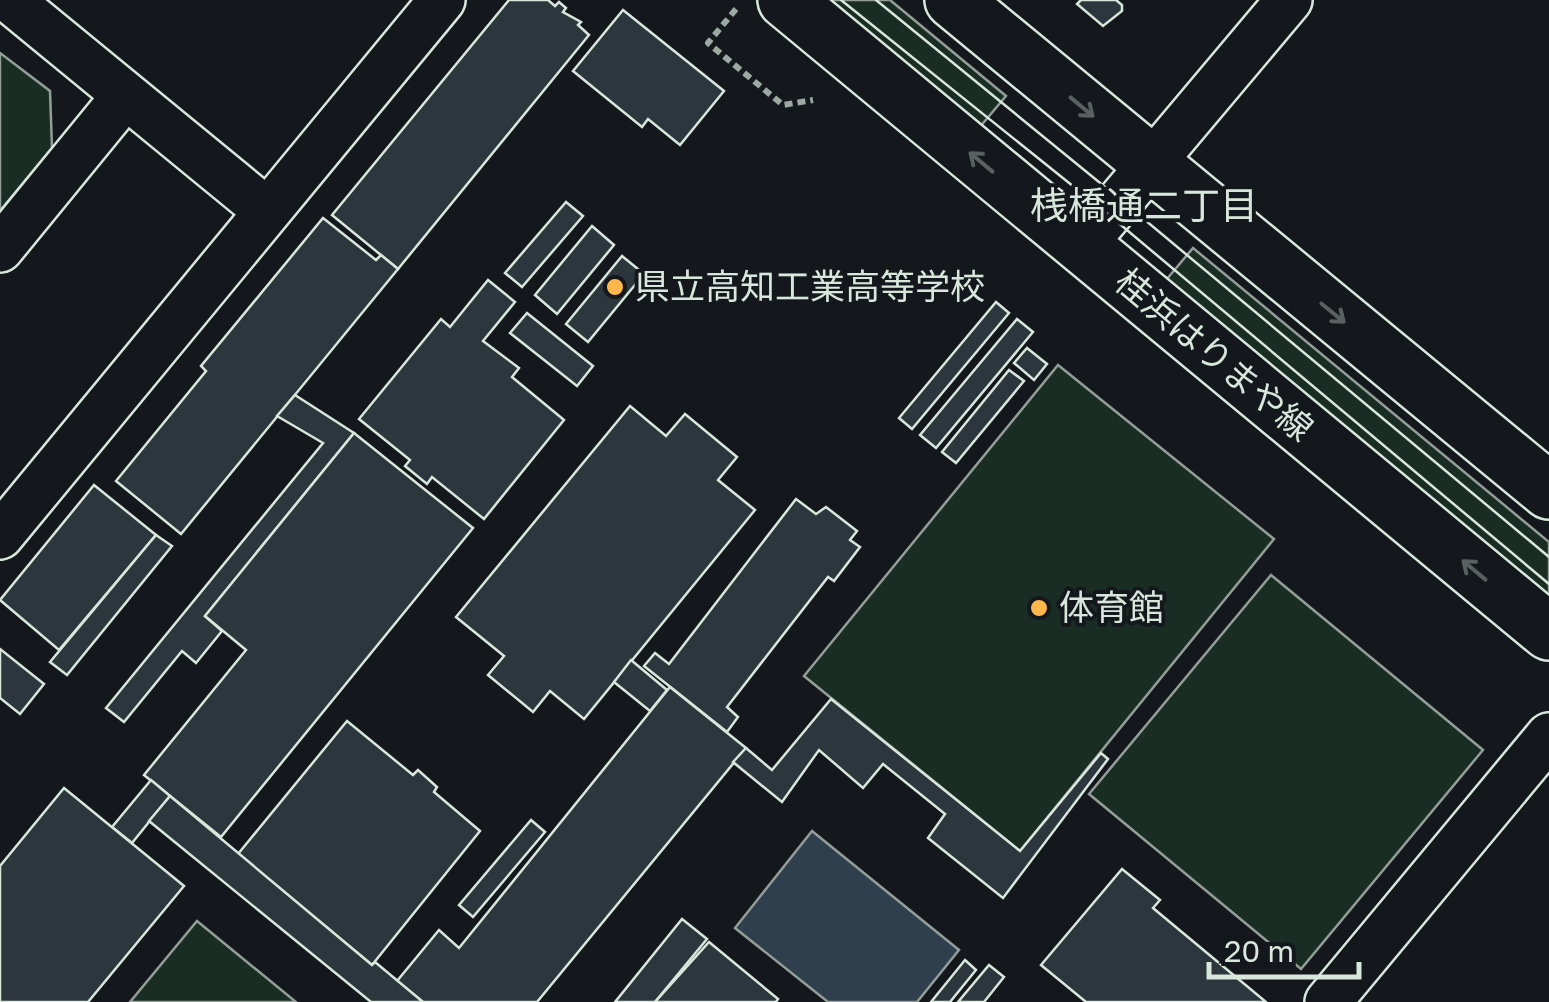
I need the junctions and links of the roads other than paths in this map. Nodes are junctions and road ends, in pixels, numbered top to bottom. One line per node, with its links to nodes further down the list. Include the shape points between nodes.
1 (10, 0): 6 (street)
2 (442, 0): 8 (street)
3 (786, 0): 9 (main road, 桂浜はりまや線, one-way to 3)
4 (953, 0): 7 (main road, one-way to 7)
5 (1289, 0): 7 (street)
6 (126, 96): 8 (street); 10 (street)
7 (1152, 165): 9 (street); 11 (main road, one-way to 11)
8 (267, 211): 12 (street)
9 (1082, 246): 13 (main road, 桂浜はりまや線, one-way to 9)
10 (0, 249)
11 (1549, 491)
12 (0, 536)
13 (1549, 632)
14 (1549, 736): 15 (street)
15 (1328, 1002)

